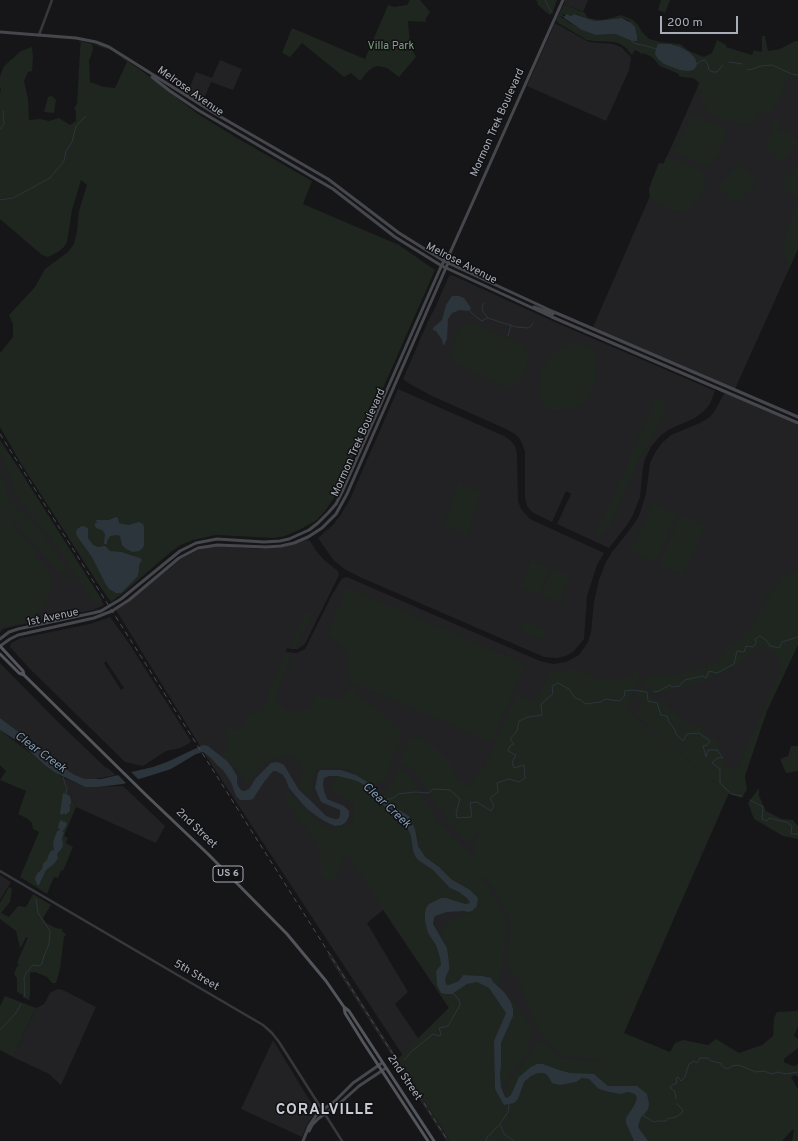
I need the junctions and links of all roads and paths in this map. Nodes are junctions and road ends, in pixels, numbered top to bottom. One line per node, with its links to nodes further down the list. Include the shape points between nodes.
1 (52, 0): 4 (street)
2 (563, 0): 6 (main road, Mormon Trek Boulevard)
3 (0, 32): 4 (main road, Melrose Avenue)
4 (39, 35): 5 (main road, Melrose Avenue, via 96,42 114,50)
5 (145, 71): 7 (main road, Melrose Avenue, via 219,117 328,179 399,233); 9 (main road, Melrose Avenue, via 198,110 333,189 395,237)
6 (450, 254): 7 (main road, Mormon Trek Boulevard); 8 (main road, Mormon Trek Boulevard)
7 (444, 261): 8 (main road, Melrose Avenue); 9 (main road, Mormon Trek Boulevard)
8 (448, 263): 10 (main road, Mormon Trek Boulevard); 13 (main road, Melrose Avenue, via 554,312)
9 (442, 266): 10 (main road, Melrose Avenue); 15 (main road, Mormon Trek Boulevard, via 340,497 325,517 305,532 280,541 217,539 188,547)
10 (446, 268): 11 (main road, Melrose Avenue); 16 (main road, Mormon Trek Boulevard, via 347,494 332,518 308,537 288,545 217,545 193,550 179,558)
11 (531, 307): 12 (main road); 14 (main road, Melrose Avenue)
12 (553, 314)
13 (798, 417)
14 (798, 423)
15 (110, 606): 17 (main road, 1st Avenue, via 93,613 18,629)
16 (112, 611): 18 (main road, 1st Avenue, via 94,618 18,635)
17 (0, 639)
18 (0, 646): 20 (main road, 2nd Street / US 6)
19 (0, 654): 20 (main road, 2nd Street / US 6)
20 (24, 675): 22 (main road, 2nd Street / US 6, via 274,920 314,966)
21 (0, 871): 27 (street, 5th Street, via 263,1025 279,1042)
22 (344, 1007): 23 (main road, 2nd Street / US 6); 24 (main road, 2nd Street / US 6, via 345,1013)
23 (382, 1063): 24 (main road); 25 (main road, 2nd Street / US 6)
24 (378, 1066): 26 (main road, 2nd Street / US 6); 27 (main road, via 353,1083)
25 (386, 1068): 26 (main road); 32 (main road, 2nd Street / US 6)
26 (381, 1071): 28 (main road); 31 (main road, 2nd Street / US 6)
27 (322, 1110): 28 (street, 5th Street); 29 (main road, via 311,1122)
28 (324, 1115): 29 (main road, via 312,1125); 30 (street, 5th Street)
29 (304, 1140)
30 (342, 1141)
31 (428, 1141)
32 (434, 1141)

